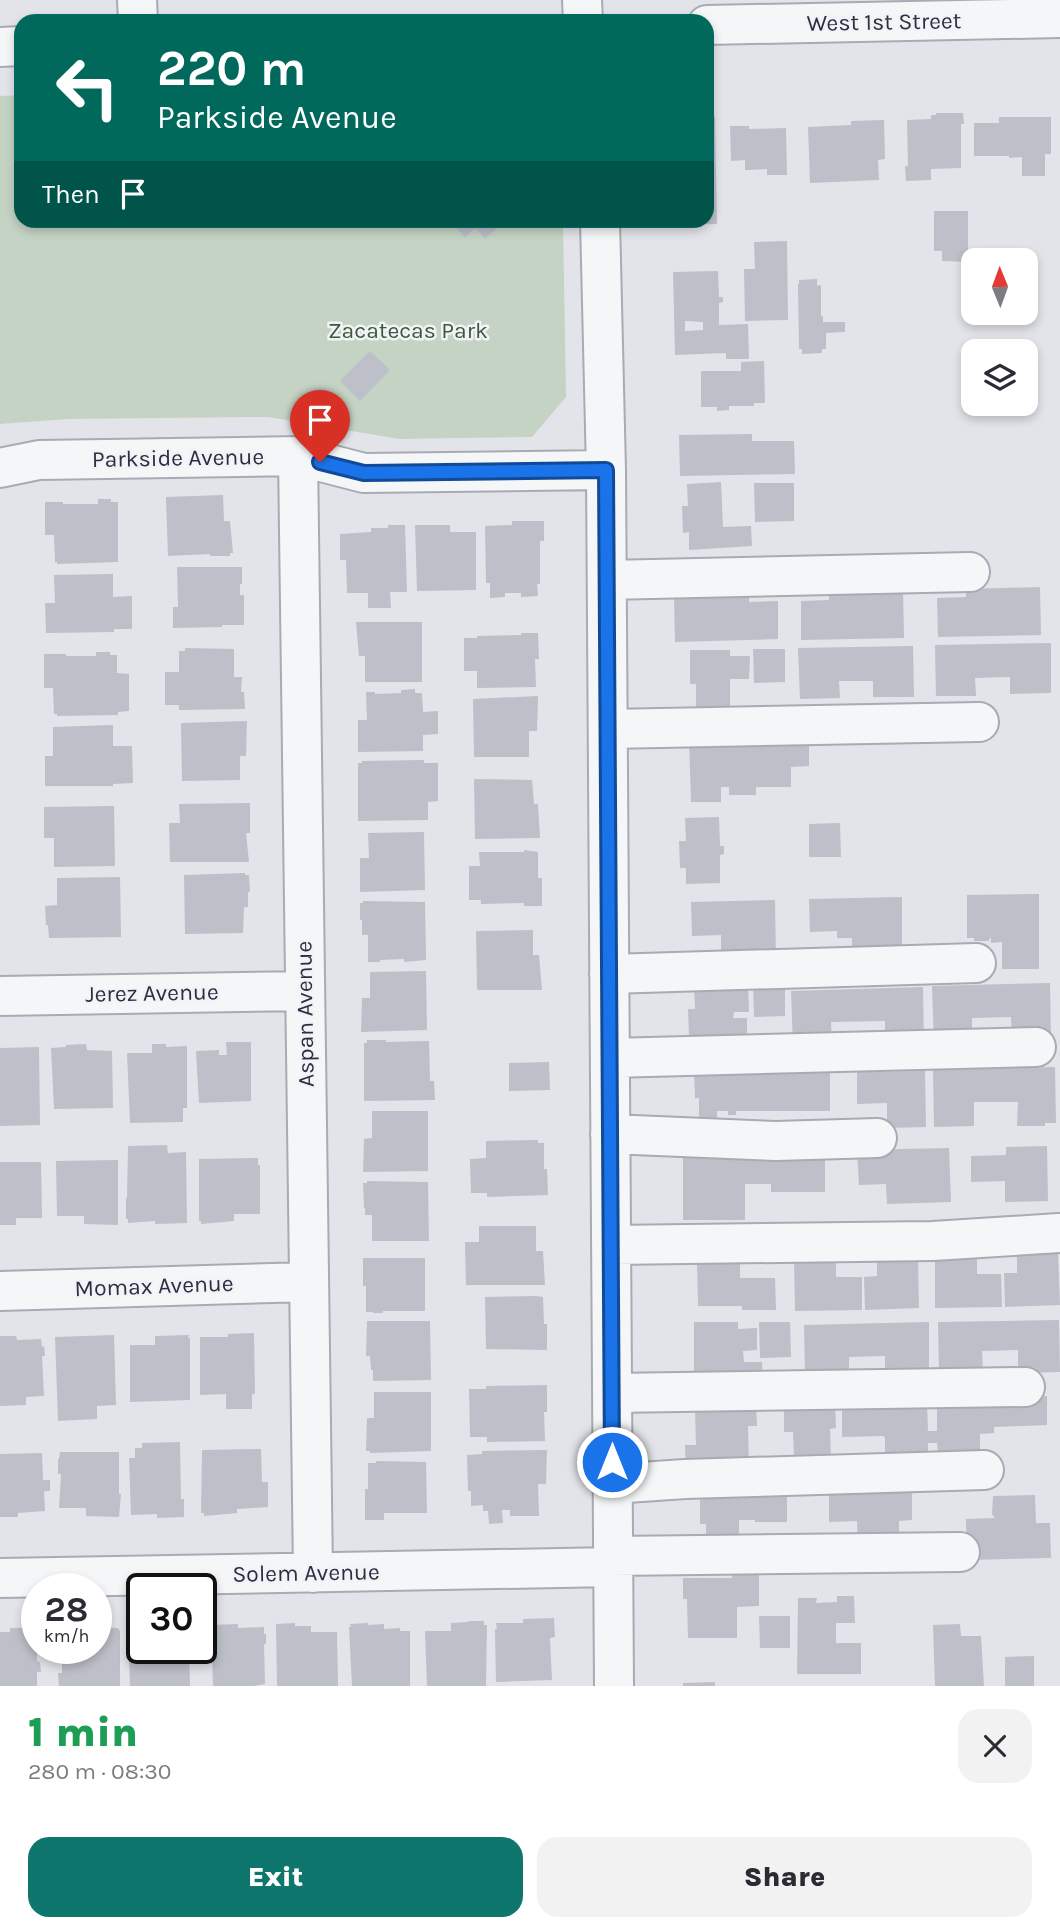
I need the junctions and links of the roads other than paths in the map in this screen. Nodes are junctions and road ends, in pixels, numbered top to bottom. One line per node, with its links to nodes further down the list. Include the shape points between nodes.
1 (766, 12): 2 (street, West 1st Street); 3 (street, West 1st Street)
2 (1060, 18)
3 (714, 23)
4 (600, 228): 7 (street)
5 (298, 456): 6 (street, Parkside Avenue, via 39,460); 7 (street, Parkside Avenue, via 364,473); 14 (street, Aspan Avenue)
6 (0, 468)
7 (606, 470): 9 (street)
8 (970, 572): 9 (street)
9 (607, 580): 11 (street)
10 (979, 722): 11 (street)
11 (608, 729): 13 (street)
12 (976, 963): 13 (street)
13 (609, 974): 17 (street)
14 (305, 991): 15 (street, Jerez Avenue); 22 (street, Aspan Avenue)
15 (0, 996)
16 (1037, 1047): 17 (street)
17 (610, 1058): 18 (street)
18 (610, 1134): 19 (street, via 776,1140); 21 (street)
19 (877, 1138)
20 (1059, 1233): 21 (street, via 933,1241)
21 (611, 1245): 25 (street)
22 (309, 1282): 23 (street, Momax Avenue); 30 (street, Aspan Avenue)
23 (0, 1290)
24 (1025, 1387): 25 (street)
25 (612, 1393): 27 (street)
26 (984, 1470): 27 (street)
27 (612, 1484): 29 (street)
28 (960, 1552): 29 (street, Solem Avenue)
29 (613, 1562): 30 (street, Solem Avenue); 32 (street)
30 (313, 1573): 31 (street, Solem Avenue)
31 (0, 1578)
32 (614, 1686)

